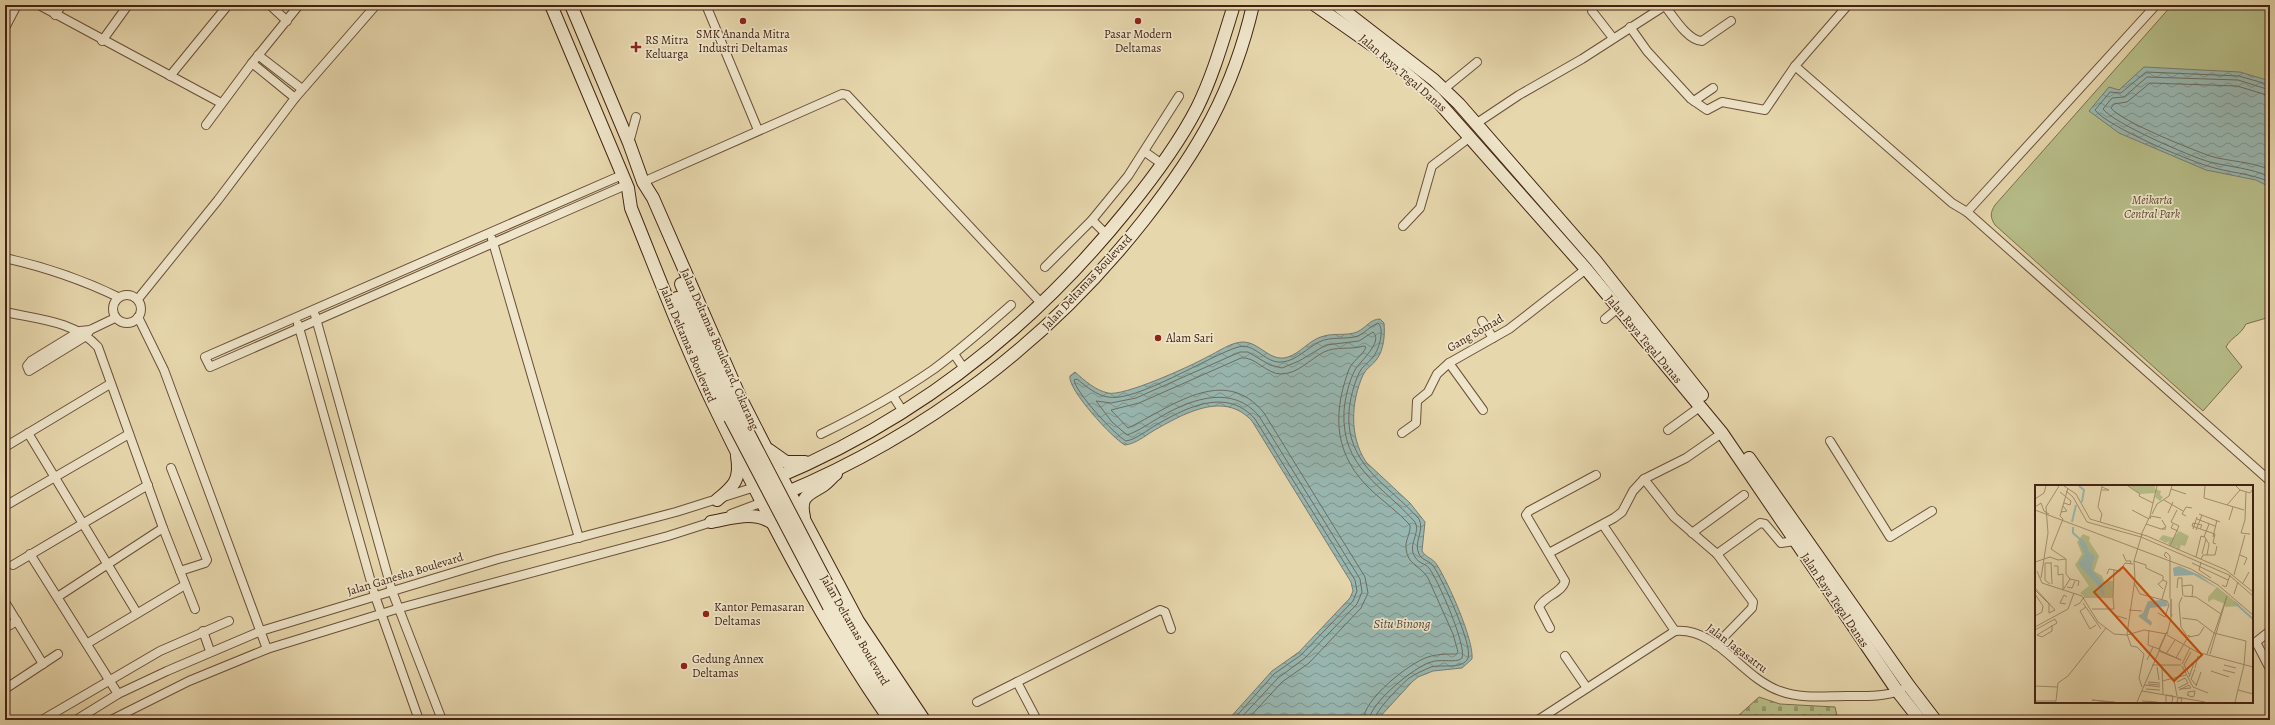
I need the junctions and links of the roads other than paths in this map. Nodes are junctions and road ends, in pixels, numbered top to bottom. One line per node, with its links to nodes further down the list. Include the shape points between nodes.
1 (17, 5): 20 (street)
2 (39, 5): 21 (street)
3 (62, 5): 21 (street)
4 (128, 5): 27 (street)
5 (228, 5): 32 (street)
6 (270, 5): 22 (street)
7 (299, 5): 22 (street)
8 (551, 5): 50 (main road, Jalan Deltamas Boulevard)
9 (571, 5): 47 (main road, Jalan Deltamas Boulevard, Cikarang)
10 (706, 5): 45 (street)
11 (1234, 5): 49 (main road, Jalan Deltamas Boulevard, via 1197,108)
12 (1253, 5): 81 (main road, Jalan Deltamas Boulevard, via 1245,37 1218,109 1191,157 1122,248 1071,303)
13 (1316, 5): 41 (main road, Jalan Raya Tegal Danas, via 1375,47)
14 (1337, 5): 34 (main road, Jalan Raya Tegal Danas)
15 (1594, 5): 26 (street, via 1592,11)
16 (1665, 5): 23 (street, via 1698,41 1702,41); 24 (street)
17 (1848, 5): 31 (street)
18 (2156, 5): 53 (street)
19 (370, 7): 35 (street)
20 (7, 14): 25 (street)
21 (55, 15): 27 (street)
22 (286, 20): 28 (street)
23 (1731, 21)
24 (1630, 27): 26 (street); 38 (street, via 1647,51)
25 (5, 28)
26 (1613, 38): 43 (street)
27 (102, 41): 32 (street)
28 (258, 55): 30 (street); 35 (street)
29 (1477, 62): 34 (street)
30 (252, 63): 37 (street); 39 (street)
31 (1795, 66): 38 (street, via 1765,110 1722,102 1707,110); 53 (street, via 1952,203)
32 (170, 76): 39 (street)
33 (1713, 88): 38 (street)
34 (1444, 89): 40 (main road, Jalan Raya Tegal Danas)
35 (302, 90): 37 (street)
36 (1180, 96): 48 (street)
37 (295, 98): 63 (street)
38 (1694, 101)
39 (222, 103): 44 (street)
40 (1459, 104): 41 (main road); 43 (main road, Jalan Raya Tegal Danas)
41 (1449, 113): 46 (main road, Jalan Raya Tegal Danas)
42 (636, 117): 47 (street)
43 (1476, 123): 52 (main road, Jalan Raya Tegal Danas)
44 (206, 125)
45 (758, 130): 51 (street); 64 (street, via 842,94 847,95)
46 (1470, 137): 52 (main road, Jalan Raya Tegal Danas); 55 (street, via 1432,166 1420,208)
47 (629, 143): 51 (main road, Jalan Deltamas Boulevard, Cikarang)
48 (1145, 152): 49 (street); 54 (street)
49 (1162, 164): 57 (main road, Jalan Deltamas Boulevard)
50 (626, 182): 56 (street); 58 (street); 90 (main road, Jalan Deltamas Boulevard); 100 (main road, Jalan Deltamas Boulevard, via 634,215 692,356)
51 (643, 182): 90 (main road, Jalan Deltamas Boulevard, via 646,201); 98 (main road, Jalan Deltamas Boulevard, Cikarang, via 653,198 740,397)
52 (1544, 210): 61 (main road, Jalan Raya Tegal Danas); 91 (main road, Jalan Raya Tegal Danas, via 1596,260)
53 (1968, 212): 108 (street)
54 (1092, 220): 57 (street); 60 (street)
55 (1403, 226)
56 (489, 233): 58 (street); 67 (street)
57 (1107, 235): 64 (main road, Jalan Deltamas Boulevard)
58 (494, 243): 75 (street); 124 (street)
59 (5, 258): 62 (street, via 49,268 84,280)
60 (1045, 267)
61 (1586, 269): 66 (main road, Jalan Raya Tegal Danas); 80 (street, Gang Somad)
62 (118, 297): 63 (street, via 124,294); 71 (street, via 113,303 112,311)
63 (138, 299): 70 (street, via 141,311)
64 (1042, 303): 78 (main road, Jalan Deltamas Boulevard)
65 (1011, 305): 82 (street)
66 (1618, 308): 74 (street); 87 (main road, Jalan Raya Tegal Danas)
67 (313, 310): 72 (street); 75 (street)
68 (5, 312): 69 (street)
69 (14, 314): 73 (street); 79 (street)
70 (138, 317): 71 (street, via 127,323); 150 (street, via 164,370)
71 (115, 318): 79 (street)
72 (294, 318): 77 (street); 77 (street, via 205,357 210,367)
73 (5, 319)
74 (1605, 319)
75 (317, 320): 77 (street); 133 (street)
76 (1482, 321): 80 (street)
77 (300, 327): 135 (street)
78 (1013, 330): 81 (main road); 84 (main road, Jalan Deltamas Boulevard)
79 (86, 332): 79 (street, via 31,372 29,371 29,363); 85 (street, via 98,347)
80 (1493, 338): 83 (street, Gang Somad)
81 (1026, 345): 102 (main road, Jalan Deltamas Boulevard, via 949,404 892,441)
82 (954, 354): 84 (street); 86 (street)
83 (1449, 363): 88 (street); 94 (street, Gang Somad, via 1437,374 1428,392 1417,401 1416,422)
84 (965, 370): 89 (main road, Jalan Deltamas Boulevard)
85 (110, 384): 93 (street); 95 (street)
86 (893, 396): 89 (street); 96 (street)
87 (1701, 406): 91 (main road, Jalan Raya Tegal Danas); 92 (street)
88 (1483, 410)
89 (904, 413): 101 (main road, Jalan Deltamas Boulevard)
90 (734, 416): 139 (main road, Jalan Deltamas Boulevard, bridge)
91 (1720, 426): 107 (street, via 1686,458); 125 (main road, Jalan Raya Tegal Danas); 164 (main road, Jalan Raya Tegal Danas)
92 (1668, 430)
93 (28, 433): 99 (street); 106 (street)
94 (1402, 433)
95 (129, 434): 106 (street); 109 (street)
96 (821, 434)
97 (1830, 441): 116 (street, via 1890,537)
98 (765, 446): 101 (main road, via 786,462); 105 (main road, Jalan Deltamas Boulevard, Cikarang)
99 (5, 447)
100 (735, 449): 110 (main road, Jalan Deltamas Boulevard); 113 (main road, via 739,468 737,478 732,487)
101 (812, 460): 105 (main road, Jalan Deltamas Boulevard)
102 (847, 464): 111 (main road, Jalan Deltamas Boulevard); 121 (main road, via 804,499 802,508)
103 (172, 468): 131 (street, via 207,560 204,564)
104 (1596, 475): 127 (street, via 1527,513)
105 (780, 476): 110 (main road, Jalan Deltamas Boulevard); 111 (main road, Jalan Deltamas Boulevard, Cikarang)
106 (55, 477): 115 (street); 118 (street)
107 (1644, 479): 120 (street, via 1633,491 1622,512); 123 (street, via 1674,517)
108 (2270, 481)
109 (148, 485): 118 (street); 122 (street)
110 (755, 487): 113 (street, Jalan Ganesha Boulevard); 114 (main road)
111 (789, 492): 114 (main road, Jalan Deltamas Boulevard); 121 (main road, Jalan Deltamas Boulevard, Cikarang)
112 (1744, 495): 123 (street)
113 (717, 500): 124 (street, Jalan Ganesha Boulevard)
114 (763, 502): 117 (street); 119 (main road)
115 (5, 506)
116 (1932, 512)
117 (711, 522): 119 (main road, via 749,515 764,517); 140 (street)
118 (81, 524): 126 (street); 129 (street)
119 (774, 524): 175 (main road, via 820,613 856,672)
120 (1603, 525): 127 (street); 151 (street)
121 (807, 527): 178 (main road, Jalan Deltamas Boulevard, Cikarang, via 858,621)
122 (163, 528): 129 (street); 131 (street)
123 (1692, 533): 128 (street)
124 (579, 538): 133 (street, Jalan Ganesha Boulevard)
125 (1795, 540): 128 (street, via 1781,543 1765,524 1760,523); 167 (main road, Jalan Raya Tegal Danas)
126 (30, 554): 130 (street); 134 (street)
127 (1549, 554): 147 (street, via 1565,580 1563,586 1539,607)
128 (1717, 554): 155 (street, via 1753,602 1753,606)
129 (108, 564): 134 (street); 142 (street)
130 (13, 565)
131 (180, 571): 132 (street)
132 (185, 585): 141 (street); 142 (street)
133 (392, 591): 135 (street, Jalan Ganesha Boulevard); 140 (street)
134 (59, 596): 154 (street)
135 (375, 596): 143 (street); 150 (street, Jalan Ganesha Boulevard)
136 (2270, 600): 138 (street)
137 (5, 602): 144 (street)
138 (2270, 603)
139 (833, 605): 176 (main road, Jalan Deltamas Boulevard, via 856,654); 177 (main road, Jalan Deltamas Boulevard)
140 (400, 608): 143 (street); 174 (street)
141 (195, 609)
142 (137, 613): 154 (street)
143 (383, 614): 156 (street); 173 (street)
144 (17, 621): 146 (street); 160 (street)
145 (229, 621): 149 (street)
146 (5, 628)
147 (1550, 628)
148 (1171, 629): 163 (street, via 1164,612 1160,610)
149 (203, 631): 157 (street); 162 (street, via 160,651)
150 (261, 631): 156 (street); 157 (street, Jalan Ganesha Boulevard)
151 (1675, 631): 155 (street, Jalan Jagasatru, via 1696,632); 165 (street)
152 (2270, 631): 153 (street)
153 (2254, 640): 161 (street)
154 (88, 643): 162 (street)
155 (1716, 645): 167 (street, Jalan Jagasatru, via 1767,685 1791,694 1855,696)
156 (267, 649): 172 (street, via 189,681)
157 (210, 651): 168 (street, Jalan Ganesha Boulevard)
158 (58, 654): 160 (street)
159 (1565, 656): 165 (street)
160 (43, 664): 166 (street)
161 (2270, 668)
162 (110, 680): 168 (street); 170 (street)
163 (1017, 682): 169 (street); 179 (street)
164 (1909, 686): 167 (street); 182 (main road, Jalan Raya Tegal Danas)
165 (1587, 688): 180 (street)
166 (5, 689)
167 (1898, 692): 181 (main road, Jalan Raya Tegal Danas)
168 (118, 694): 171 (street, Jalan Ganesha Boulevard)
169 (977, 702)
170 (42, 720)
171 (76, 720)
172 (112, 720)
173 (419, 720)
174 (442, 720)
175 (890, 720)
176 (901, 720)
177 (912, 720)
178 (924, 720)
179 (1037, 720)
180 (1538, 720)
181 (1920, 720)
182 (1935, 720)

